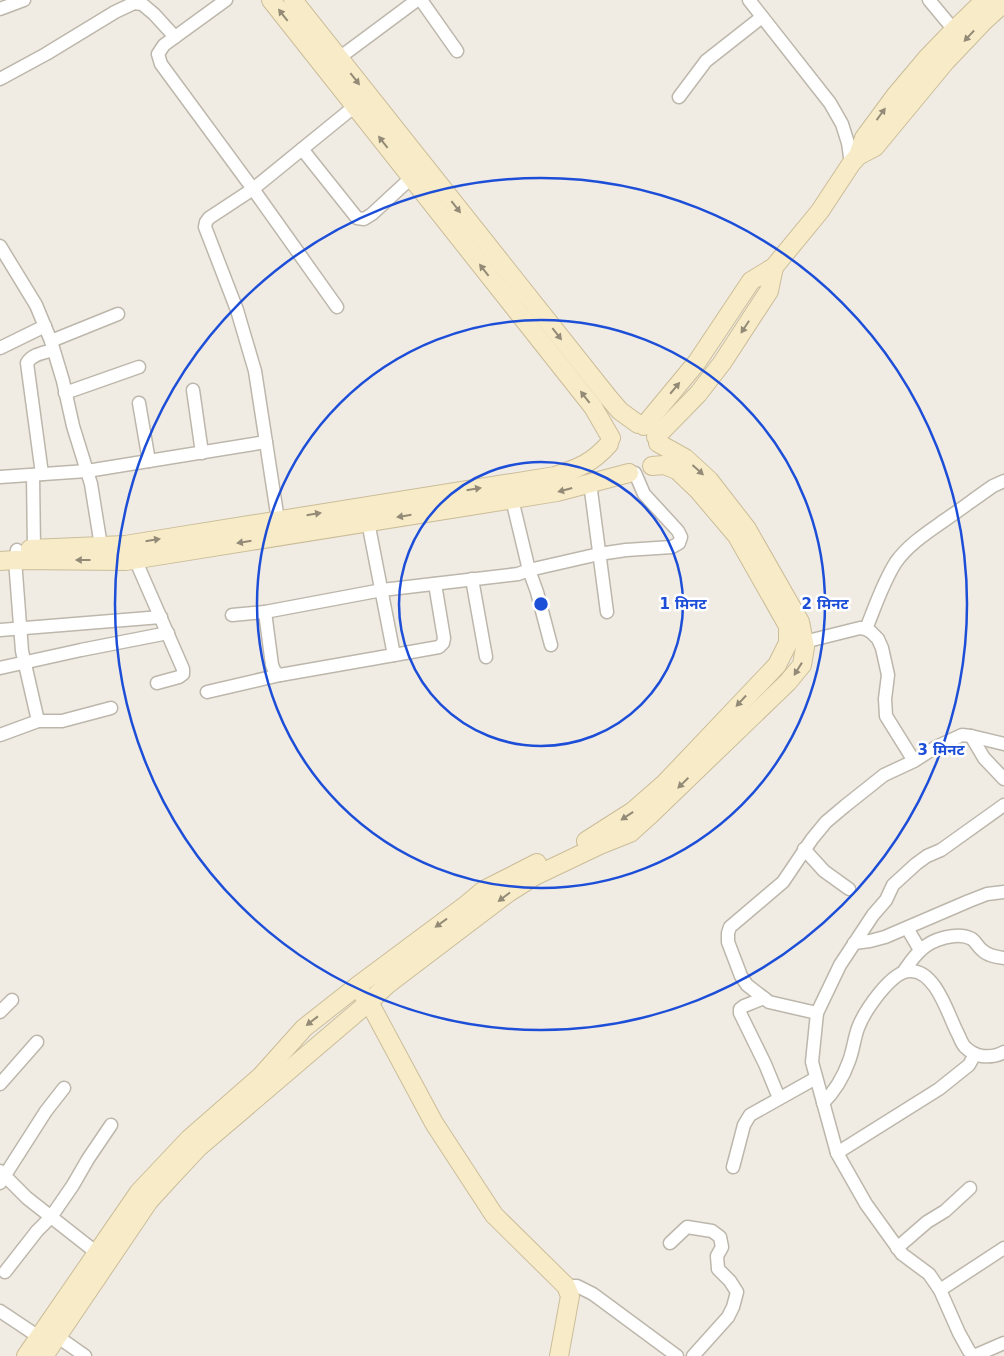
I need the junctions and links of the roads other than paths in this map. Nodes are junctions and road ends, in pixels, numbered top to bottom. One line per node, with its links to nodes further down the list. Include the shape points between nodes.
1 (24, 0): 11 (street)
2 (226, 0): 14 (street)
3 (271, 0): 19 (main road, one-way to 3)
4 (293, 0): 16 (main road)
5 (417, 0): 16 (street)
6 (421, 0): 15 (street)
7 (749, 0): 12 (street)
8 (929, 0): 13 (street)
9 (985, 0): 13 (main road)
10 (1004, 2): 21 (main road, one-way to 21, via 946,61 875,147)
11 (0, 9)
12 (762, 16): 18 (street, via 706,61); 21 (street, via 830,103 842,124)
13 (954, 30): 21 (main road, one-way to 13, via 864,138 895,96)
14 (175, 37): 17 (street, via 142,4 134,3); 23 (street, via 158,54 160,64)
15 (457, 51)
16 (338, 58): 35 (main road, one-way to 35, via 608,398)
17 (0, 79)
18 (679, 97)
19 (355, 106): 20 (street); 22 (main road, one-way to 19)
20 (302, 149): 22 (street, via 357,218 364,219 372,214); 23 (street)
21 (855, 160): 25 (main road, via 820,211)
22 (411, 178): 36 (main road, one-way to 22, via 593,407)
23 (253, 189): 26 (street); 37 (street, via 209,218 205,228 255,371)
24 (0, 246): 28 (street)
25 (774, 267): 35 (main road, one-way to 25, via 751,281); 35 (main road, one-way to 35, via 769,291 722,363 698,394)
26 (337, 306)
27 (118, 314): 29 (street)
28 (45, 326): 29 (street); 30 (street)
29 (52, 345): 33 (street); 43 (street, via 27,363)
30 (0, 348)
31 (139, 367): 33 (street)
32 (192, 390): 38 (street)
33 (65, 393): 41 (street)
34 (139, 403): 39 (street)
35 (649, 432): 36 (main road, via 625,425); 40 (main road, via 658,455); 66 (main road, one-way to 66, via 709,480 747,529 800,622)
36 (610, 441): 42 (main road, via 613,462 623,471); 47 (main road, via 597,457 575,470)
37 (266, 442): 38 (street); 48 (street)
38 (202, 453): 39 (street)
39 (149, 461): 41 (street)
40 (652, 466): 42 (main road, via 641,473); 66 (main road, via 664,465 677,470 737,536)
41 (87, 471): 43 (street); 50 (street)
42 (632, 473): 46 (main road); 52 (street, via 644,494 678,531 679,543 672,547)
43 (37, 474): 44 (street); 51 (street)
44 (0, 477)
45 (1004, 481): 63 (street, via 908,548 896,563)
46 (590, 483): 47 (main road, one-way to 47, via 558,492); 52 (street)
47 (510, 491): 48 (main road, one-way to 47); 49 (main road, one-way to 49); 54 (street)
48 (278, 520): 50 (main road, one-way to 48)
49 (368, 522): 53 (main road, one-way to 53); 57 (street)
50 (101, 546): 51 (main road)
51 (13, 554): 53 (main road, one-way to 51); 62 (street)
52 (599, 554): 54 (street); 59 (street)
53 (135, 559): 61 (street)
54 (529, 570): 55 (street); 67 (street)
55 (472, 580): 56 (street); 69 (street)
56 (435, 584): 57 (street); 68 (street, via 443,643 439,647)
57 (382, 590): 58 (street); 68 (street)
58 (264, 612): 60 (street); 72 (street, via 272,666)
59 (607, 612)
60 (232, 615)
61 (161, 617): 62 (street); 65 (street)
62 (20, 629): 64 (street); 70 (street)
63 (859, 629): 66 (street); 80 (street, via 871,632 882,648 888,675 886,716)
64 (0, 630)
65 (168, 633): 70 (street); 73 (street, via 183,674)
66 (796, 642): 91 (main road, one-way to 91, via 633,812 592,838 484,890); 94 (main road, one-way to 94, via 805,647 802,665 788,682 630,833 535,876 508,893 388,984)
67 (551, 646)
68 (394, 655): 72 (street)
69 (486, 657)
70 (24, 662): 71 (street); 76 (street)
71 (0, 668)
72 (280, 675): 74 (street)
73 (157, 683)
74 (207, 692)
75 (111, 708): 76 (street, via 62,721)
76 (38, 721): 77 (street)
77 (0, 735)
78 (971, 736): 79 (street); 80 (street, via 962,735); 81 (street, via 984,758)
79 (1004, 744)
80 (914, 761): 83 (street, via 884,776 844,806 826,822)
81 (1004, 779)
82 (1004, 805): 87 (street, via 942,850 927,856 893,885 886,900)
83 (804, 850): 84 (street, via 824,871); 92 (street, via 783,882 730,927 728,933 728,942 741,976)
84 (849, 889)
85 (1004, 892): 86 (street, via 969,900)
86 (906, 928): 87 (street, via 885,938); 88 (street)
87 (854, 943): 96 (street)
88 (920, 950): 89 (street, via 946,937 961,936 973,940 987,954); 90 (street)
89 (1004, 958)
90 (904, 972): 99 (street, via 911,970 931,981 964,1046); 104 (street, via 888,983 865,1012 849,1061 835,1091)
91 (356, 988): 94 (main road); 114 (main road, one-way to 114, via 304,1028 261,1076 189,1139 139,1192)
92 (764, 998): 96 (street, via 776,1005); 103 (street, via 744,1006 740,1013)
93 (12, 1000): 95 (street)
94 (370, 1002): 116 (main road, via 434,1123 494,1215); 119 (main road, via 186,1160 149,1201)
95 (0, 1012)
96 (817, 1013): 100 (street, via 812,1062)
97 (37, 1042): 101 (street)
98 (1004, 1052): 99 (street, via 993,1056)
99 (975, 1054): 106 (street, via 969,1065 939,1089)
100 (816, 1078): 103 (street); 104 (street)
101 (0, 1084)
102 (64, 1088): 108 (street)
103 (779, 1098): 107 (street, via 747,1119)
104 (823, 1103): 106 (street)
105 (111, 1126): 110 (street)
106 (837, 1153): 112 (street, via 866,1204)
107 (733, 1167)
108 (2, 1176): 110 (street)
109 (970, 1188): 112 (street)
110 (51, 1217): 114 (street); 115 (street)
111 (670, 1243): 127 (street, via 687,1227 712,1231 720,1237 722,1246 717,1256 718,1269 737,1292 728,1317)
112 (897, 1248): 117 (street, via 929,1274)
113 (1004, 1248): 117 (street)
114 (97, 1253): 120 (main road)
115 (5, 1272)
116 (566, 1286): 125 (main road, via 570,1296); 126 (street, via 576,1286 593,1294)
117 (940, 1290): 128 (street, via 959,1333)
118 (0, 1311): 120 (street)
119 (58, 1337): 123 (main road); 124 (street)
120 (39, 1338): 122 (main road)
121 (1004, 1342): 128 (street)
122 (26, 1356)
123 (44, 1356)
124 (85, 1356)
125 (559, 1356)
126 (677, 1356)
127 (693, 1356)
128 (974, 1356)

